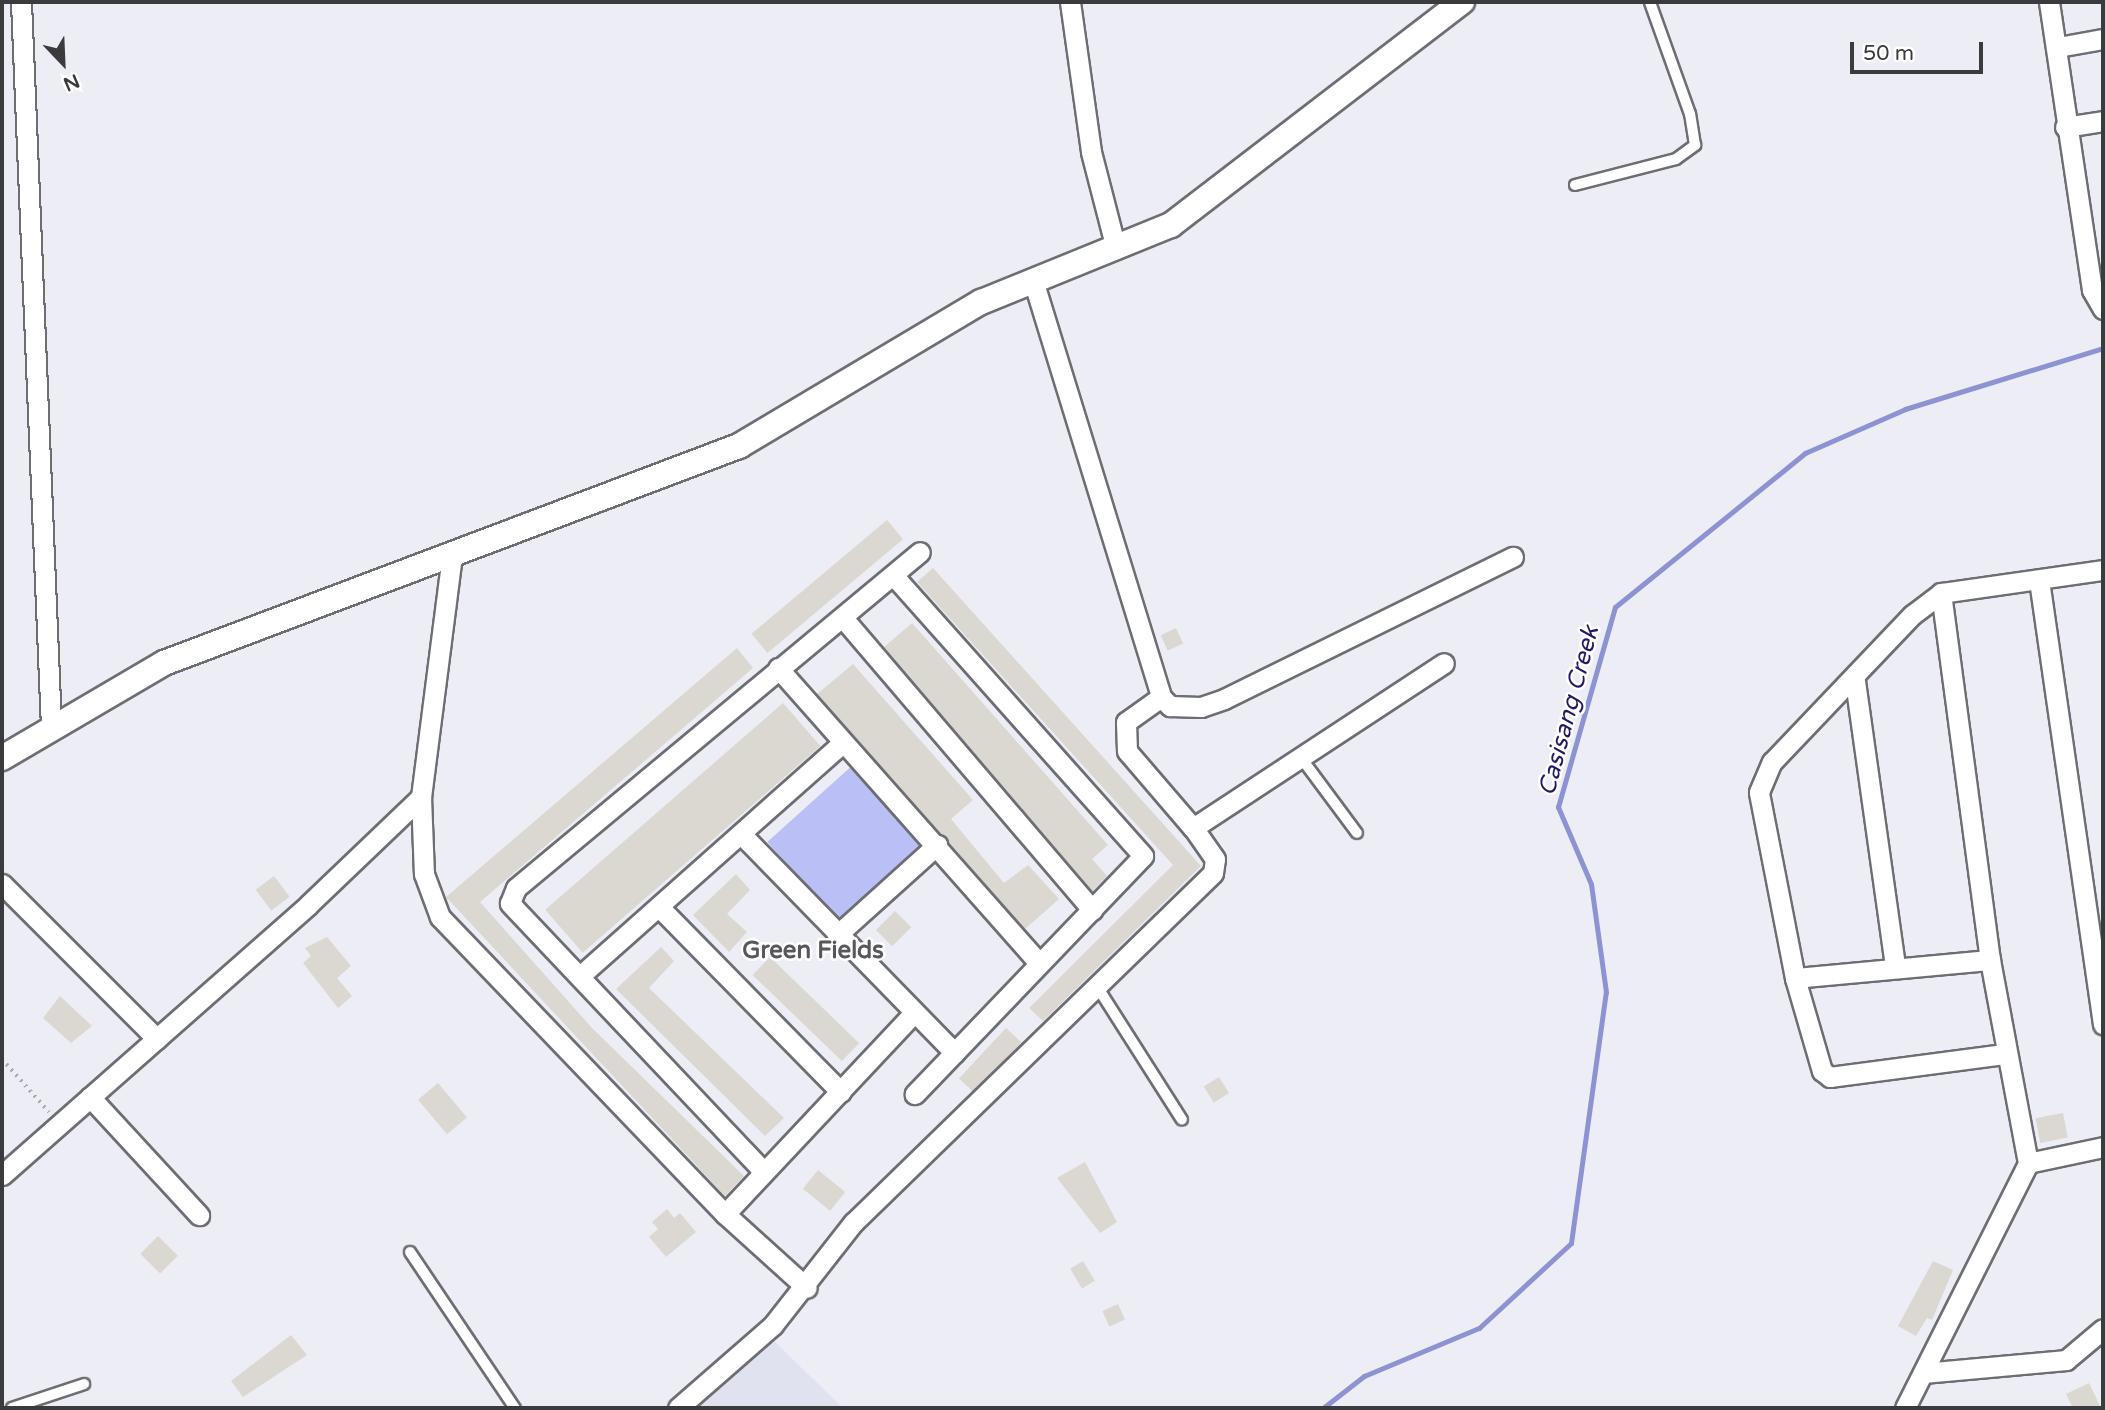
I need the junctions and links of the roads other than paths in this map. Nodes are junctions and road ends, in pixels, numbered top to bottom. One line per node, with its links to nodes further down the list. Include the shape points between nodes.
1 (22, 2): 26 (street)
2 (1070, 2): 11 (street, via 1091,152)
3 (1462, 2): 11 (street, via 1214,196)
4 (1650, 2): 10 (lane, via 1690,114 1695,145 1676,159)
5 (2049, 2): 7 (street)
6 (2103, 39): 7 (street)
7 (2058, 47): 9 (street)
8 (2103, 121): 9 (street)
9 (2065, 127): 13 (street, via 2092,290)
10 (1575, 185)
11 (1116, 249): 12 (street)
12 (1033, 280): 15 (street, via 874,361 739,446); 25 (street)
13 (2103, 309)
14 (920, 552): 18 (street)
15 (452, 556): 26 (street, via 164,663); 30 (street)
16 (1513, 557): 25 (street, via 1224,699 1181,709)
17 (2103, 570): 19 (street)
18 (893, 575): 21 (street); 37 (street, via 1141,850 1143,862)
19 (2039, 580): 20 (street); 46 (street)
20 (1941, 593): 24 (street, via 1912,615); 39 (street)
21 (843, 618): 23 (street); 37 (street)
22 (1444, 663): 28 (street)
23 (778, 668): 27 (street); 42 (street, via 516,888 510,903)
24 (1855, 681): 41 (street); 43 (street, via 1772,762 1759,792)
25 (1161, 697): 31 (street, via 1126,722 1124,740 1133,762)
26 (51, 726): 29 (street)
27 (842, 743): 33 (street); 34 (street)
28 (1299, 755): 31 (street); 32 (lane)
29 (2, 758)
30 (421, 796): 47 (street); 58 (street, via 424,874 440,917)
31 (1193, 828): 44 (street, via 1215,859 1213,873)
32 (1357, 833)
33 (743, 836): 36 (street); 38 (street)
34 (937, 845): 38 (street); 40 (street)
35 (2, 884): 47 (street)
36 (660, 908): 42 (street); 50 (street)
37 (1092, 910): 40 (street)
38 (837, 935): 45 (street)
39 (1990, 960): 41 (street); 49 (street)
40 (1038, 962): 48 (street)
41 (1895, 967): 43 (street)
42 (581, 975): 56 (street)
43 (1795, 978): 49 (street, via 1817,1061 1830,1077)
44 (1098, 988): 53 (lane); 61 (street, via 853,1223)
45 (912, 1015): 48 (street); 50 (street)
46 (2103, 1024)
47 (157, 1039): 52 (street)
48 (955, 1053): 51 (street)
49 (2004, 1054): 55 (street)
50 (841, 1091): 56 (street)
51 (915, 1094)
52 (90, 1097): 57 (street); 59 (street)
53 (1182, 1119)
54 (2103, 1147): 55 (street)
55 (2028, 1163): 63 (street)
56 (764, 1172): 58 (street)
57 (2, 1175)
58 (725, 1214): 61 (street)
59 (199, 1215)
60 (410, 1252): 66 (lane)
61 (807, 1288): 67 (street)
62 (2103, 1329): 63 (street, via 2066,1360)
63 (1923, 1373): 68 (street)
64 (84, 1384): 65 (lane)
65 (12, 1408)
66 (515, 1408)
67 (678, 1408)
68 (1905, 1408)

